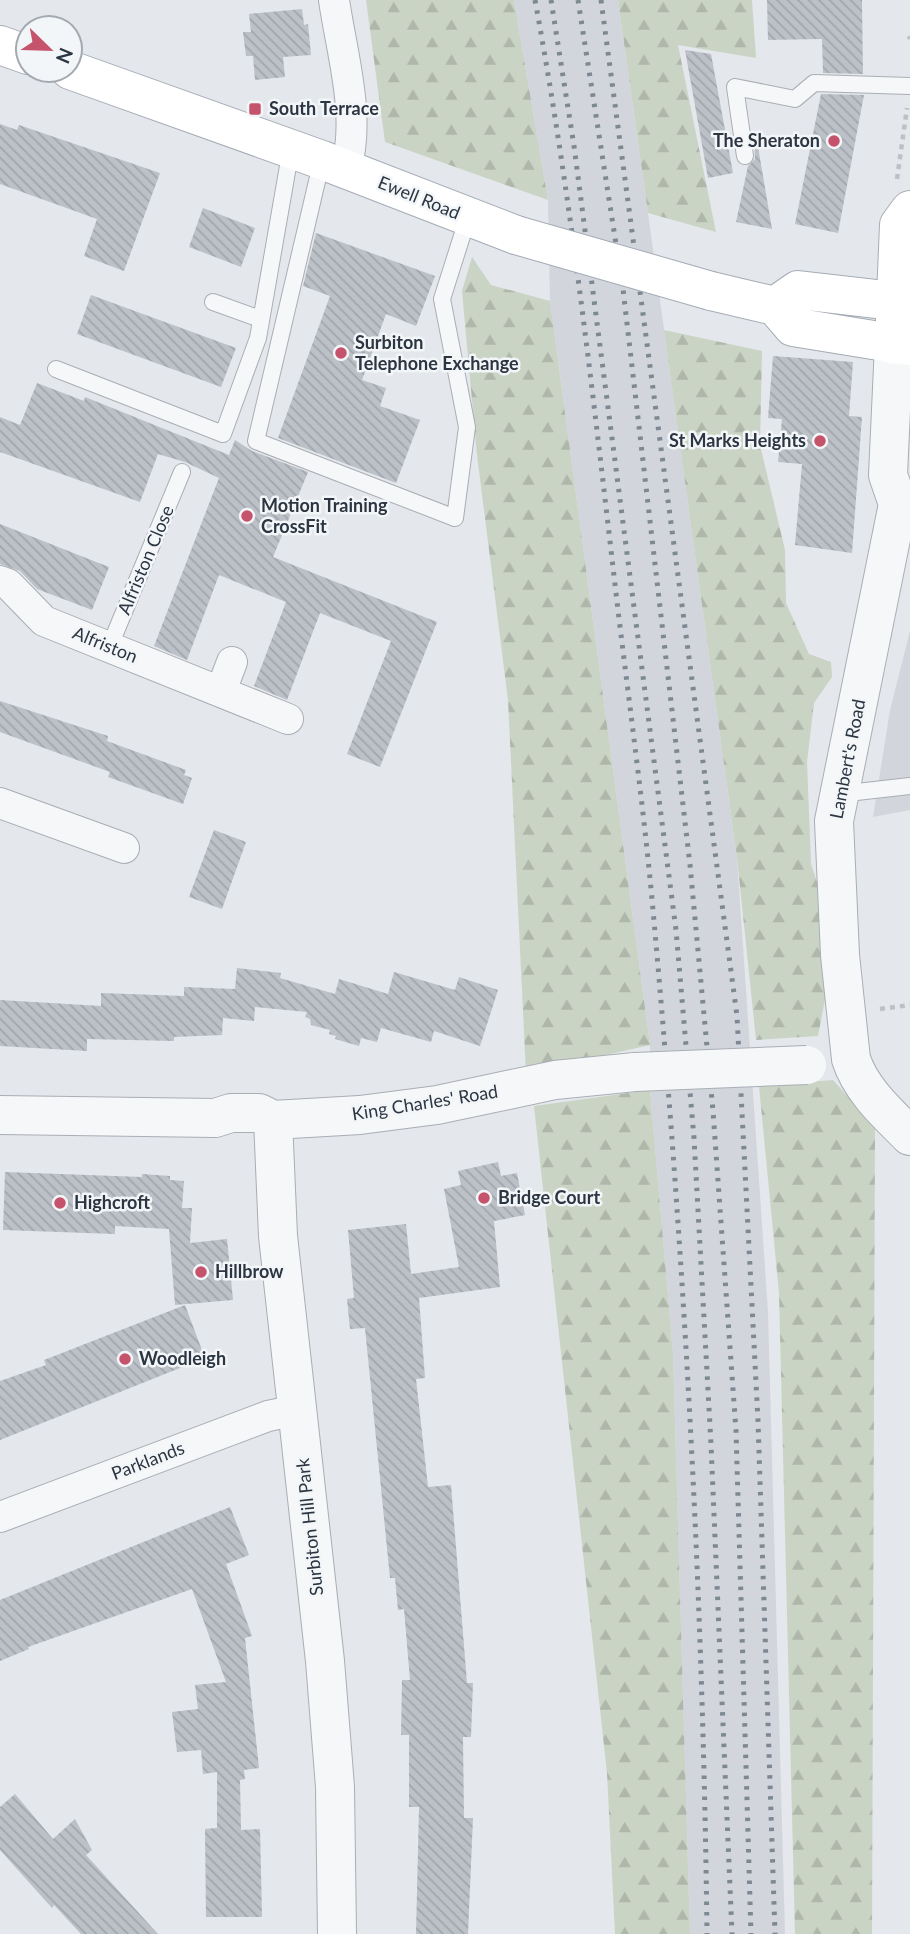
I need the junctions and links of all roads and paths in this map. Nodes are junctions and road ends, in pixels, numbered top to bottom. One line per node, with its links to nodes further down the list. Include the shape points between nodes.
1 (334, 0): 5 (street, via 353,116 353,144)
2 (84, 75): 5 (main road, Ewell Road)
3 (909, 86): 4 (lane, via 814,83 795,99 735,87); 6 (path)
4 (744, 156)
5 (320, 159): 7 (main road, Ewell Road); 7 (lane, via 256,441 455,518 467,427 442,299); 11 (lane)
6 (903, 196): 9 (main road, via 899,225)
7 (468, 218): 10 (main road, Ewell Road, bridge)
8 (212, 302): 11 (lane)
9 (903, 302): 10 (main road, via 798,290); 12 (main road)
10 (775, 306): 12 (main road, Ewell Road, via 793,327)
11 (260, 319): 13 (lane, via 258,338 223,434)
12 (902, 345): 15 (street, Lambert's Road, via 888,475)
13 (56, 369)
14 (182, 472): 17 (lane, Alfriston Close)
15 (904, 497): 22 (street, Lambert's Road)
16 (0, 581): 17 (street, Alfriston, via 44,621)
17 (109, 648): 19 (street, Alfriston)
18 (232, 662): 19 (street)
19 (221, 691): 20 (street, Alfriston)
20 (288, 719)
21 (910, 786): 22 (lane)
22 (839, 794): 25 (street, Lambert's Road, via 834,821 836,890)
23 (0, 803): 24 (street)
24 (124, 848)
25 (851, 1059): 27 (street, King Charles' Road, bridge, via 555,1080 437,1105); 28 (street, via 872,1096)
26 (0, 1115): 27 (street, King Charles' Road, via 215,1118 259,1113)
27 (272, 1120): 29 (street, Surbiton Hill Park, via 278,1237)
28 (910, 1136)
29 (298, 1410): 30 (street, Parklands, via 268,1416); 31 (street, Surbiton Hill Park, via 335,1787)
30 (0, 1517)
31 (337, 1934)

